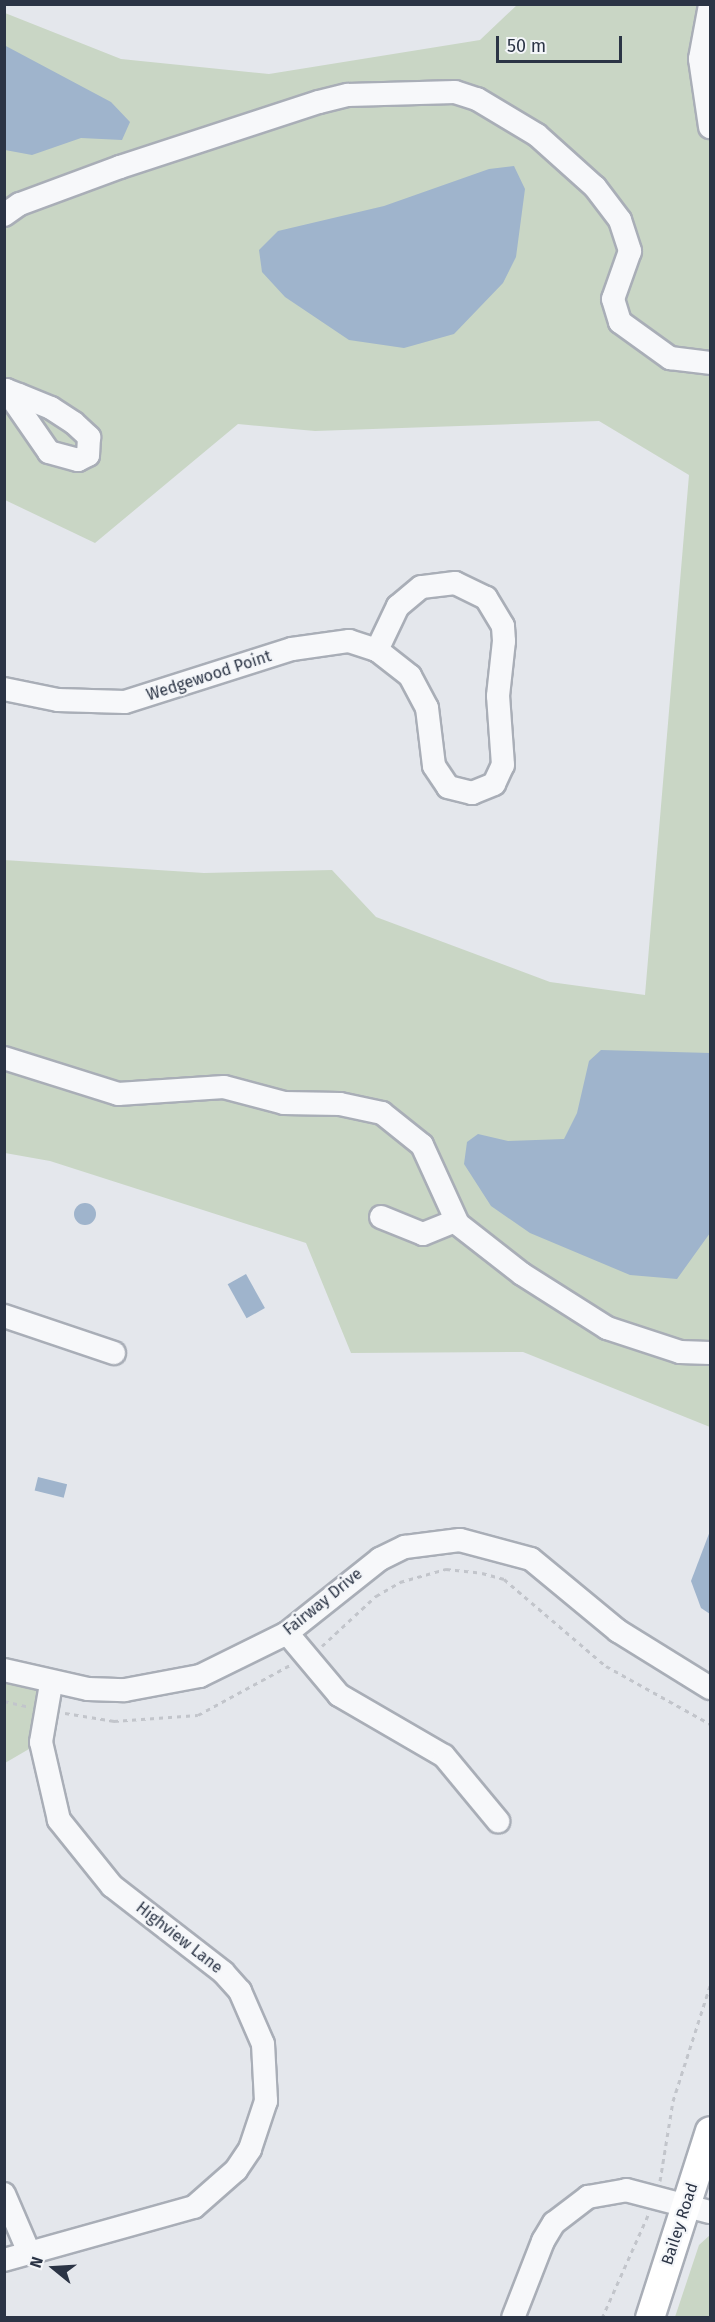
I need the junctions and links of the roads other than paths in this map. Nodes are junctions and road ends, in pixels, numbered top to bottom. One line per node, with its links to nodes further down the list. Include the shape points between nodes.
1 (711, 5): 2 (street, via 700,59)
2 (711, 128)
3 (4, 215): 4 (street, via 20,204 120,167 319,102 348,95 455,92 477,99 537,135 595,187 620,220 630,250 613,299 620,322 670,358)
4 (711, 363)
5 (377, 650): 5 (street, Wedgewood Point, via 410,676 420,692 439,778 448,787 472,793 494,784 503,765 498,696 504,641 503,626 486,598 454,583 421,587 398,606); 6 (street, Wedgewood Point, via 349,641 311,645 125,702 58,700)
6 (4, 689)
7 (4, 1058): 9 (street, via 110,1093 224,1087 284,1102 340,1104 381,1113 422,1145)
8 (381, 1217): 9 (street, via 423,1234)
9 (456, 1221): 12 (street, via 522,1274 607,1328 680,1352)
10 (4, 1316): 11 (street)
11 (114, 1353)
12 (711, 1353)
13 (287, 1633): 15 (street, Fairway Drive, via 231,1665 160,1686 125,1690); 16 (street, Fairway Drive, via 356,1573 388,1555 433,1541 484,1542 555,1574 618,1631); 17 (street, via 339,1695 444,1756)
14 (4, 1670): 15 (street, Fairway Drive)
15 (51, 1684): 21 (street, Highview Lane, via 41,1742 58,1820 97,1872 240,1991 263,2044 267,2084 250,2149 218,2190 194,2207)
16 (711, 1688)
17 (498, 1821)
18 (711, 2131): 20 (main road, Bailey Road)
19 (4, 2194): 21 (street)
20 (698, 2208): 23 (street, via 626,2190 588,2197 572,2208 543,2241); 24 (main road, Bailey Road)
21 (28, 2250): 22 (street, Highview Lane)
22 (4, 2260)
23 (513, 2318)
24 (650, 2318)

